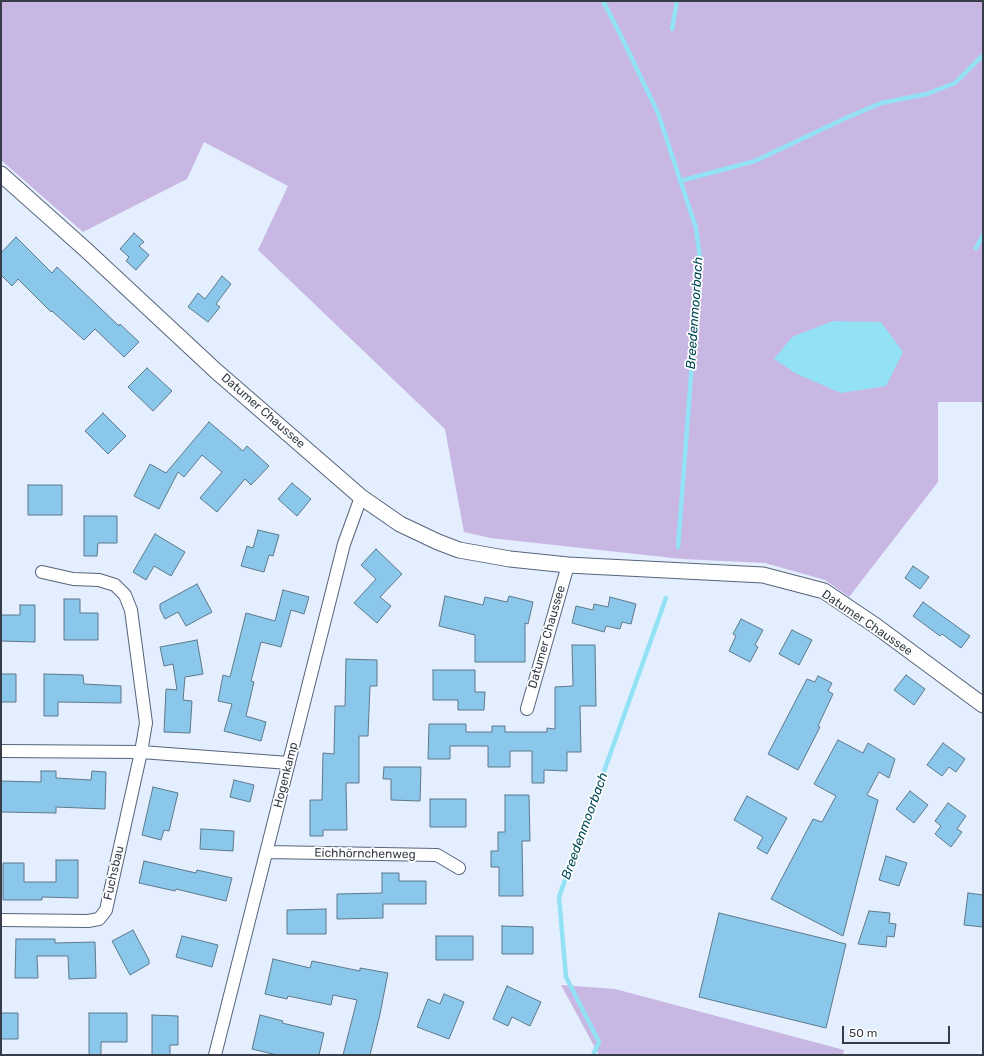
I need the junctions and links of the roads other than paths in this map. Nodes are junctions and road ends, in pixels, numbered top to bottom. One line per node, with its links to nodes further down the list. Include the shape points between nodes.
1 (1, 174): 2 (street, Datumer Chaussee, via 216,371)
2 (361, 497): 3 (street, Datumer Chaussee, via 400,524 460,550 510,560); 9 (street, Hogenkamp, via 344,544)
3 (568, 566): 5 (street, Datumer Chaussee, via 763,575 824,591); 6 (street, Datumer Chaussee)
4 (42, 572): 8 (street, Fuchsbau, via 73,579 99,580 115,586 125,595 131,610 146,723)
5 (983, 705)
6 (527, 709)
7 (1, 751): 8 (street)
8 (141, 752): 9 (street); 12 (street, Fuchsbau, via 106,910 99,919 88,922)
9 (289, 763): 10 (street, Hogenkamp)
10 (267, 852): 11 (street, Eichhörnchenweg, via 437,855); 13 (street, Hogenkamp)
11 (459, 868)
12 (1, 920)
13 (215, 1055)

